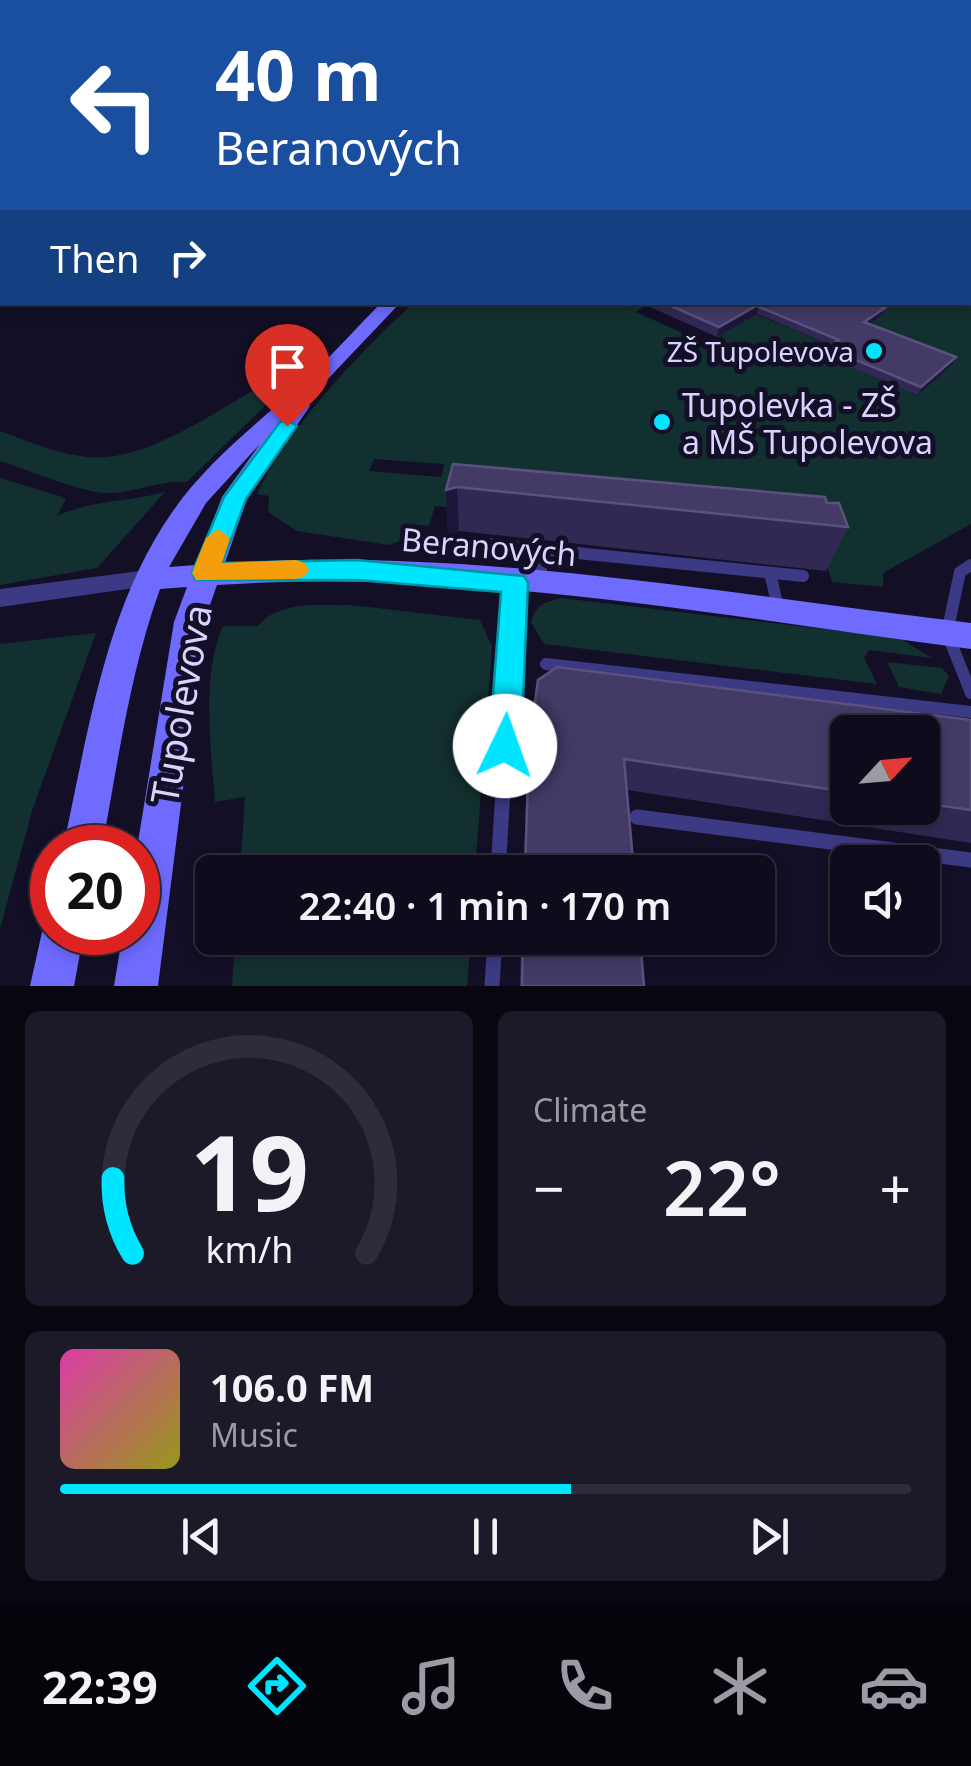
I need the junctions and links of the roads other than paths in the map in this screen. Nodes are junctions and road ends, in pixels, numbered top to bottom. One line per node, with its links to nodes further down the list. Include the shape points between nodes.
1 (390, 305): 2 (main road, Tupolevova)
2 (309, 388): 6 (main road, Tupolevova, via 235,497); 9 (main road, Tupolevova, via 201,490)
3 (458, 541): 4 (lane)
4 (542, 550): 7 (lane); 10 (lane)
5 (971, 565): 11 (lane, via 960,572)
6 (205, 573): 9 (main road, Beranových); 10 (main road, Beranových, via 357,570); 25 (main road, Tupolevova, via 189,622)
7 (770, 573): 8 (lane); 13 (lane)
8 (802, 576)
9 (148, 579): 12 (street, Beranových); 19 (main road, Tupolevova)
10 (528, 584): 13 (main road, Beranových); 20 (lane)
11 (965, 585): 14 (lane)
12 (0, 598)
13 (779, 613): 14 (main road, Beranových)
14 (959, 634): 16 (lane)
15 (546, 664): 17 (lane)
16 (971, 693)
17 (971, 712)
18 (637, 818): 21 (lane)
19 (87, 825)
20 (499, 855)
21 (971, 860)
22 (58, 955): 24 (main road)
23 (494, 955): 26 (lane)
24 (52, 986)
25 (136, 986)
26 (492, 986)

